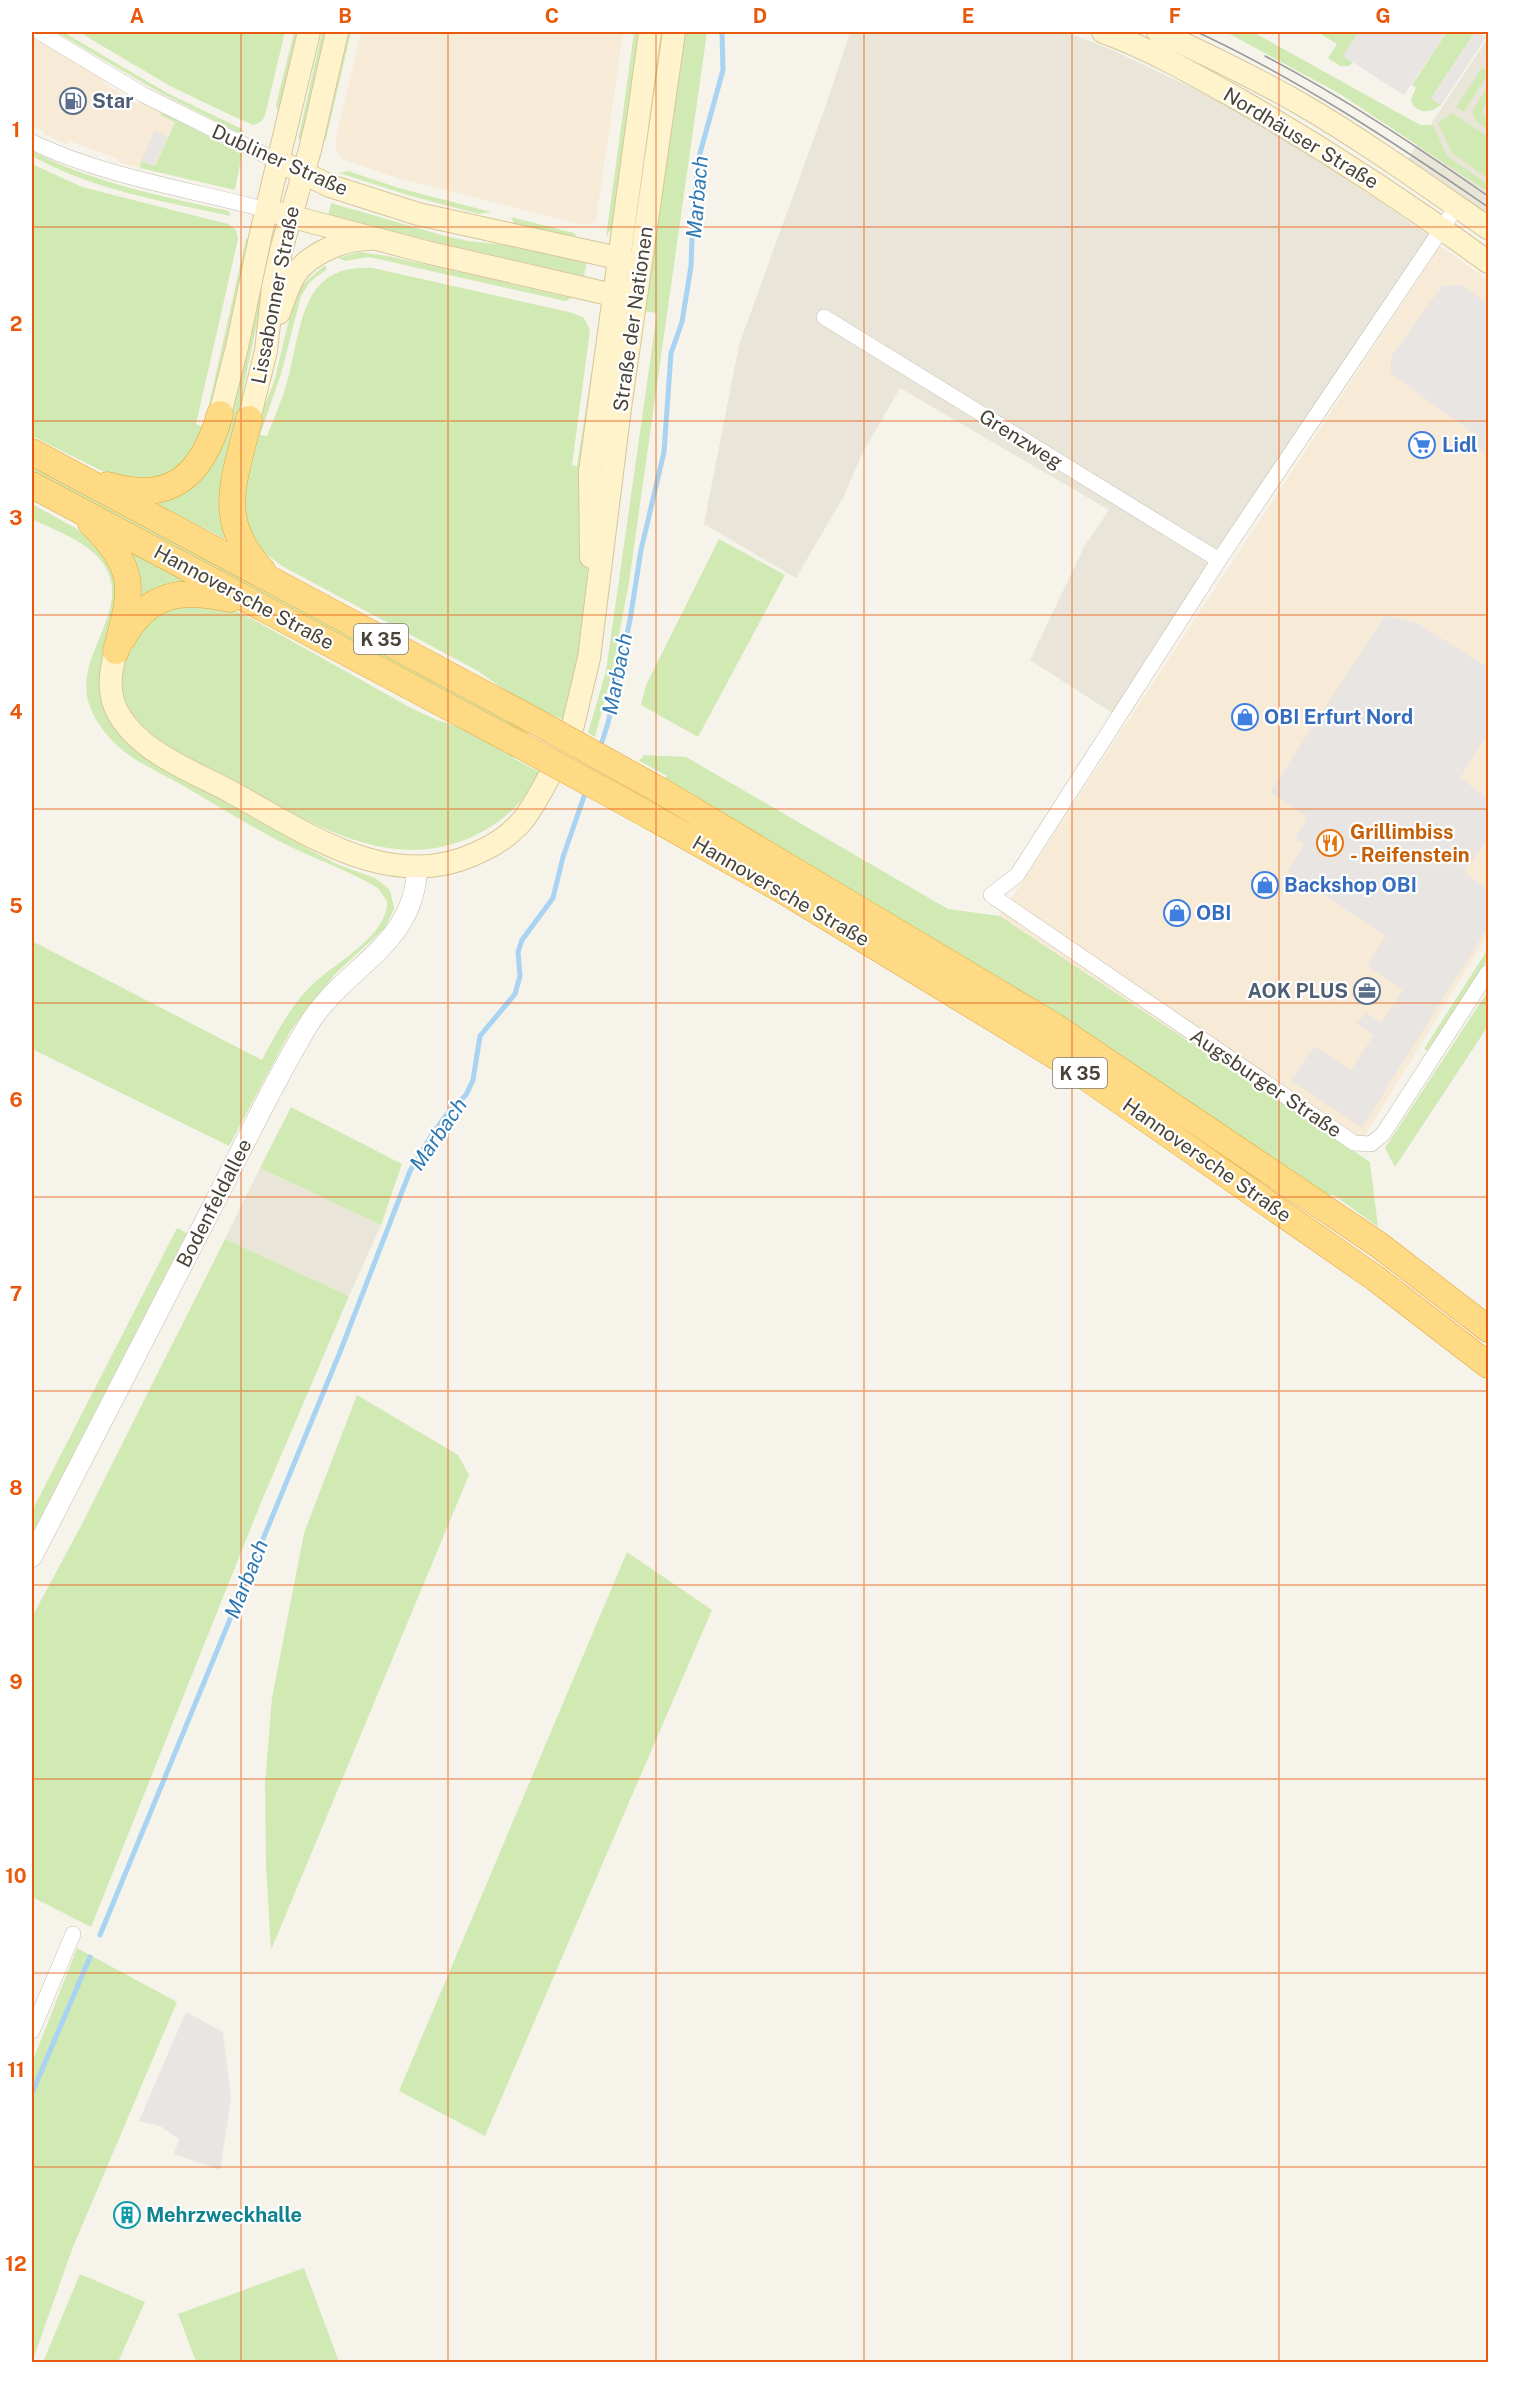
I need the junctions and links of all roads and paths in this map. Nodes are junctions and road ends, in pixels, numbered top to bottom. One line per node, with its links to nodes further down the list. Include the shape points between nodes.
1 (39, 32): 9 (street, Dubliner Straße, via 144,95)
2 (309, 32): 9 (main road, Lissabonner Straße)
3 (337, 32): 10 (main road, Lissabonner Straße)
4 (650, 32): 17 (main road, Straße der Nationen)
5 (674, 32): 19 (main road, Straße der Nationen)
6 (1103, 32): 14 (main road, Nordhäuser Straße, via 1209,82 1312,141)
7 (1158, 32): 11 (main road, Nordhäuser Straße, via 1302,105)
8 (32, 142): 12 (street, Dubliner Straße, via 106,170)
9 (279, 162): 10 (main road, Dubliner Straße); 12 (main road, Lissabonner Straße)
10 (303, 173): 13 (main road, Lissabonner Straße); 17 (main road, Dubliner Straße, via 330,186 418,214)
11 (1457, 206): 14 (street); 15 (main road, Nordhäuser Straße)
12 (267, 210): 13 (main road, Dubliner Straße); 23 (main road, Lissabonner Straße)
13 (289, 216): 16 (main road, Dubliner Straße); 22 (main road, Lissabonner Straße, via 273,287)
14 (1441, 227): 18 (main road, Nordhäuser Straße); 29 (street)
15 (1488, 228)
16 (378, 239): 20 (main road, Dubliner Straße); 22 (main road, via 348,242 305,264 292,280)
17 (618, 258): 19 (main road, Dubliner Straße, via 629,261); 20 (main road, Straße der Nationen)
18 (1488, 262)
19 (638, 280): 20 (main road, via 632,292); 32 (main road, Straße der Nationen)
20 (613, 295): 32 (main road, Straße der Nationen, via 590,472)
21 (824, 317): 29 (street, Grenzweg)
22 (266, 351): 24 (main road, Lissabonner Straße)
23 (220, 414): 26 (highway, via 201,461 184,478 167,486 133,491)
24 (249, 419): 30 (highway, via 231,500 233,522 252,560)
25 (32, 452): 26 (highway, Hannoversche Straße / K 35)
26 (77, 476): 30 (highway, Hannoversche Straße / K 35)
27 (32, 485): 28 (highway, Hannoversche Straße / K 35)
28 (63, 501): 31 (highway, Hannoversche Straße / K 35); 33 (highway, via 106,538 123,563 129,591)
29 (1219, 560): 37 (street, Augsburger Straße, via 1017,875 991,895 1354,1143 1371,1144 1383,1134)
30 (270, 579): 38 (highway, Hannoversche Straße / K 35, bridge, via 661,790 1054,1026 1379,1245)
31 (258, 604): 33 (highway, via 197,592 170,596 141,614); 39 (highway, Hannoversche Straße / K 35, bridge, via 784,891 1057,1057 1375,1278)
32 (595, 606): 34 (main road, Straße der Nationen, via 589,658)
33 (116, 651): 36 (main road, via 110,675 114,705 124,721 153,748 332,847 368,861)
34 (573, 725)
35 (549, 777): 36 (main road, via 523,820 488,848 441,866)
36 (417, 868): 40 (street, Bodenfeldallee, via 410,908 395,933 340,984 308,1024)
37 (1488, 972)
38 (1488, 1329)
39 (1488, 1365)
40 (32, 1557)
41 (73, 1934): 42 (street)
42 (32, 2031)

